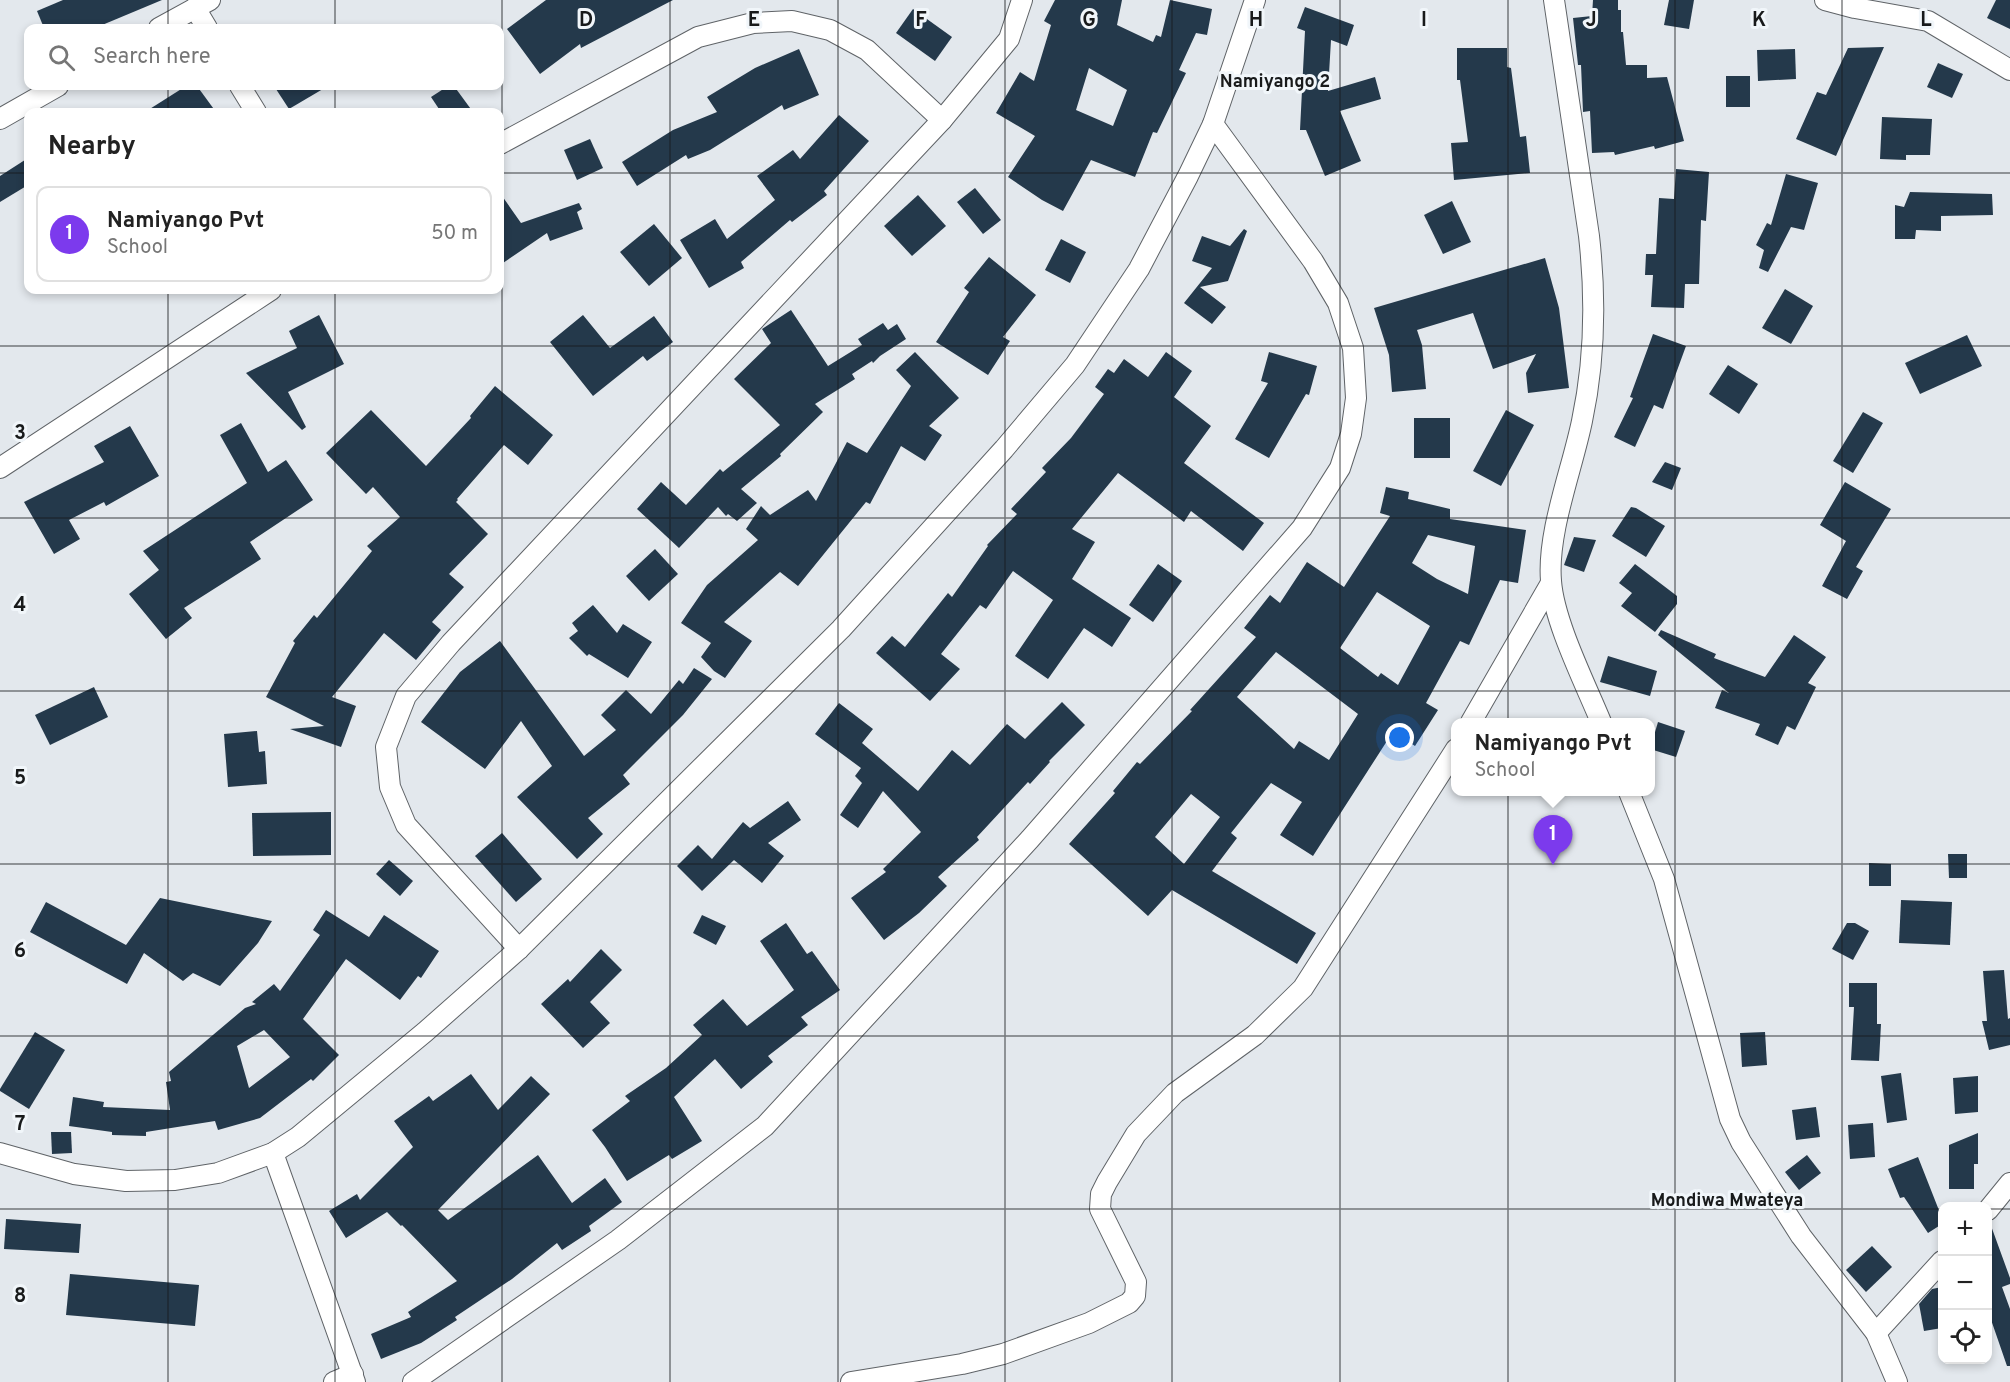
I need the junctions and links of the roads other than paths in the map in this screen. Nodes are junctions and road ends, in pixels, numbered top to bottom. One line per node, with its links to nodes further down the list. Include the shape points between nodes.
1 (1022, 0): 13 (street, via 1009,39)
2 (1255, 0): 14 (street)
3 (1554, 0): 18 (street, via 1589,236 1594,310 1582,420 1558,518)
4 (1825, 0): 8 (street, via 1928,21)
5 (202, 4): 6 (street); 7 (street)
6 (166, 24)
7 (206, 24)
8 (2010, 70)
9 (51, 90): 12 (street)
10 (242, 90): 11 (street)
11 (254, 108)
12 (0, 119)
13 (942, 120): 15 (street, via 867,50 830,30 792,21 753,23 699,37); 23 (street, via 450,644 406,696 386,747 390,787 406,825)
14 (1213, 124): 23 (street, via 1133,278 1075,365 841,629); 32 (street, via 1313,261 1338,303 1353,348 1356,398 1351,434 1340,468 1302,528 1030,839 765,1126 618,1240)
15 (504, 142)
16 (265, 294): 17 (street)
17 (0, 468)
18 (1551, 583): 19 (street); 20 (street, via 1564,630)
19 (1474, 718)
20 (1599, 718)
21 (1451, 755): 33 (street, via 1303,988 1255,1035 1175,1093 1136,1134 1107,1182 1101,1194 1101,1209 1136,1282 1135,1296 1129,1303 1089,1323 1003,1354)
22 (1631, 796): 29 (street, via 1664,879 1730,1119 1801,1236)
23 (519, 949): 25 (street, via 389,1062)
24 (0, 1153): 25 (street, via 74,1174 126,1181 175,1180 219,1173)
25 (273, 1153): 30 (street)
26 (2010, 1183): 27 (street)
27 (1992, 1205)
28 (1938, 1265): 29 (street)
29 (1876, 1333): 34 (street)
30 (354, 1378): 31 (street)
31 (334, 1382)
32 (413, 1382)
33 (851, 1382)
34 (1897, 1382)

